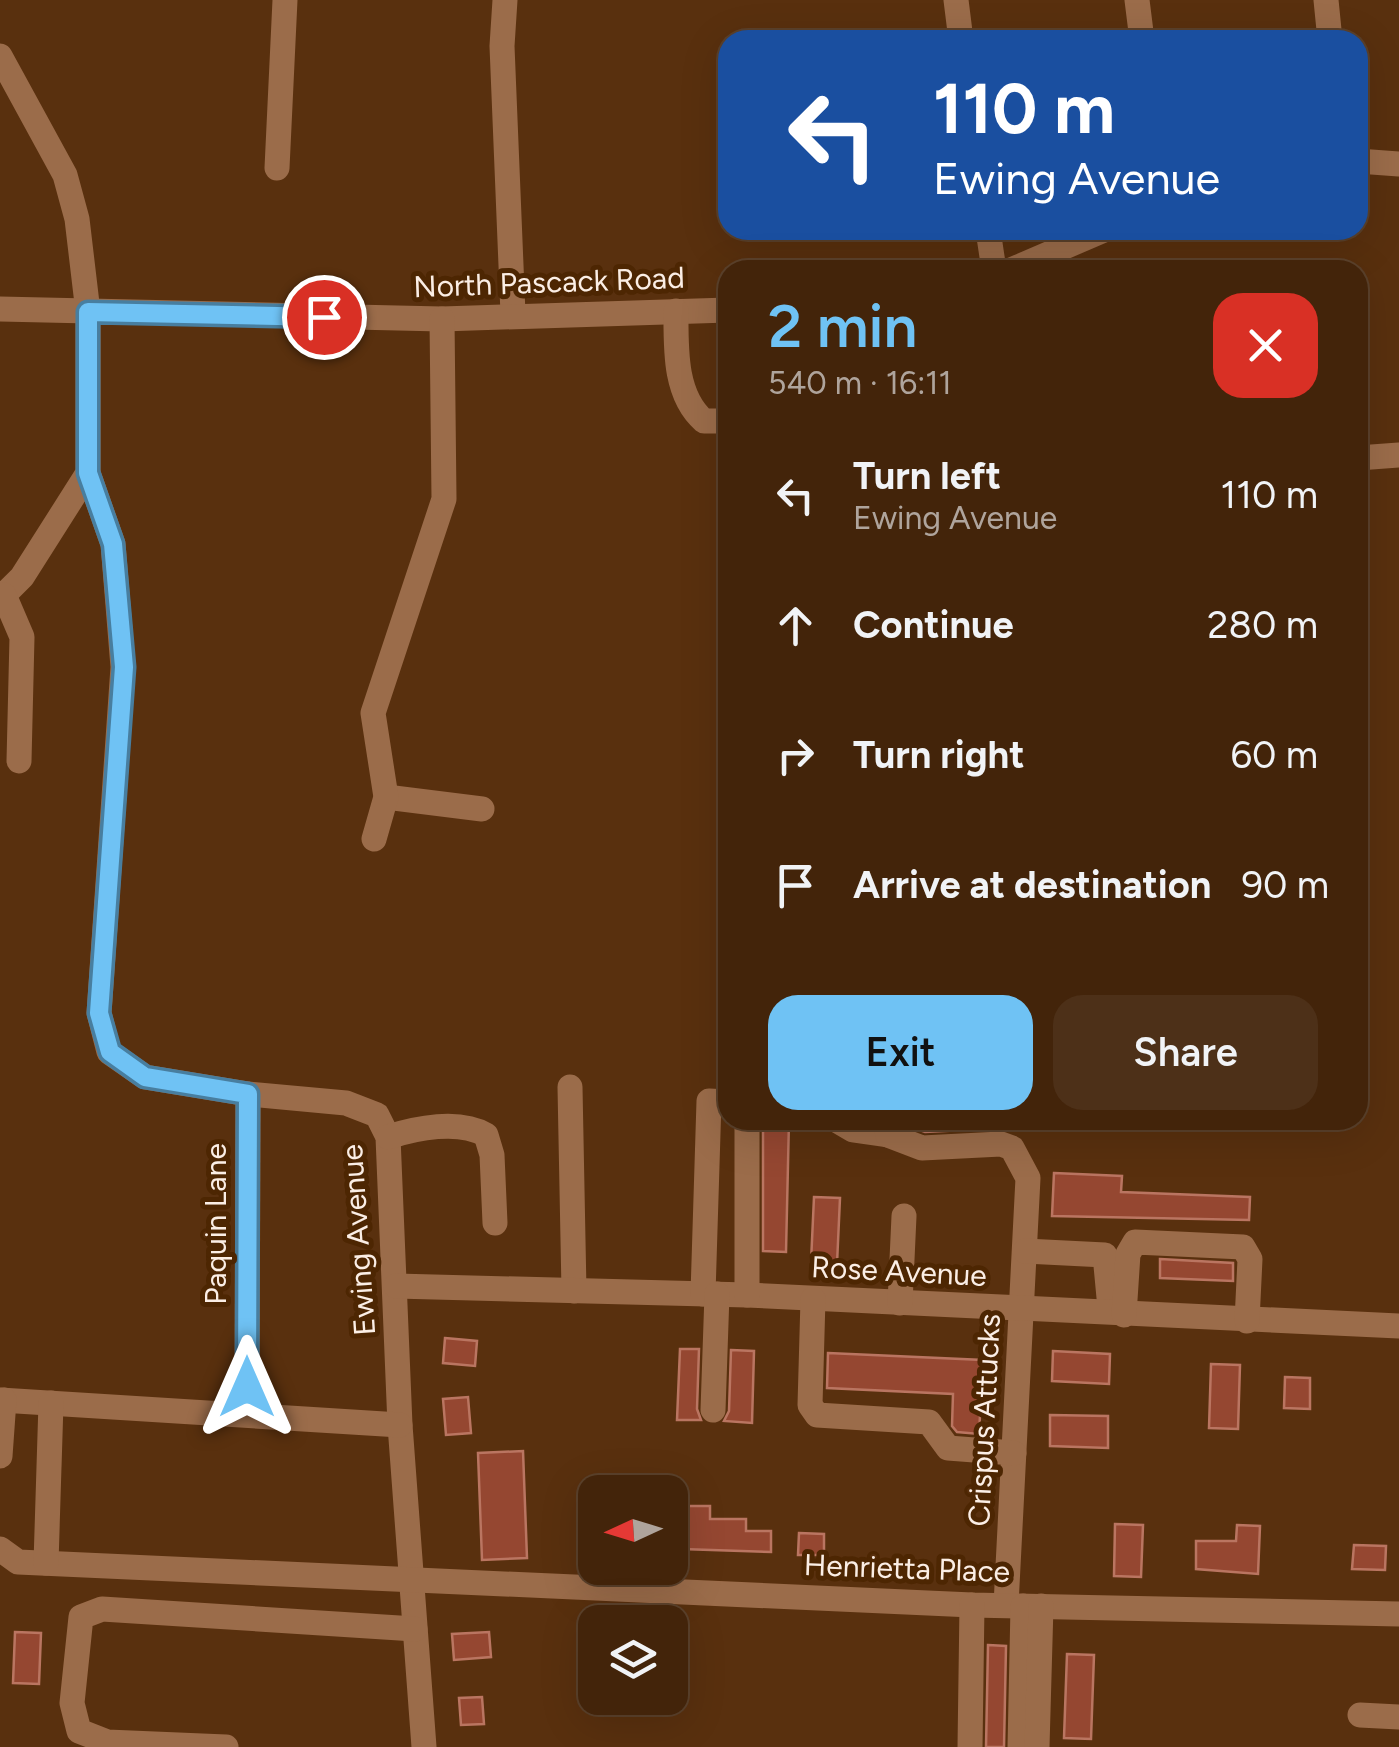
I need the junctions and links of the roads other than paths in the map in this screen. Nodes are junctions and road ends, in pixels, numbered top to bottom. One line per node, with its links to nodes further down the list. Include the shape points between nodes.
1 (285, 0): 12 (street)
2 (505, 0): 19 (street)
3 (956, 0): 6 (street)
4 (1137, 0): 7 (street)
5 (1326, 0): 8 (street)
6 (960, 30)
7 (1141, 30)
8 (1329, 30)
9 (0, 56): 18 (street, via 65,176)
10 (1368, 162): 11 (street)
11 (1399, 164)
12 (277, 168)
13 (1080, 240): 14 (street)
14 (1034, 260)
15 (0, 309): 18 (street, North Pascack Road)
16 (718, 310): 17 (street, North Pascack Road)
17 (676, 311): 19 (street, North Pascack Road); 21 (street, via 676,362 693,412)
18 (88, 312): 20 (street, North Pascack Road); 24 (street)
19 (513, 314): 20 (street, North Pascack Road)
20 (442, 320): 27 (street, via 444,499 373,714)
21 (718, 421)
22 (1399, 455): 23 (street)
23 (1368, 457)
24 (88, 473): 25 (street, via 22,577); 31 (street, Ewing Avenue, via 113,544 124,667 99,1013 110,1052 145,1077)
25 (2, 597): 26 (street, via 22,637)
26 (19, 761)
27 (386, 796): 28 (street); 29 (street)
28 (482, 809)
29 (374, 839)
30 (570, 1087): 41 (street)
31 (248, 1094): 36 (street, Ewing Avenue, via 346,1103 377,1115); 53 (street, Paquin Lane)
32 (718, 1101): 42 (street, via 709,1101)
33 (747, 1130): 43 (street)
34 (891, 1130): 35 (street, via 922,1148)
35 (1000, 1132): 39 (street, Crispus Attucks, via 1028,1178)
36 (388, 1138): 38 (street, via 424,1128 486,1134); 40 (street, Ewing Avenue)
37 (904, 1216): 45 (street)
38 (495, 1223)
39 (1024, 1252): 46 (street, Crispus Attucks); 47 (street, via 1105,1255)
40 (396, 1286): 41 (street, Rose Avenue); 54 (street, Ewing Avenue)
41 (574, 1291): 42 (street, Rose Avenue)
42 (710, 1294): 43 (street, Rose Avenue); 52 (street)
43 (747, 1295): 44 (street, Rose Avenue)
44 (814, 1299): 45 (street, Rose Avenue); 55 (street, via 810,1405 817,1415 929,1422 948,1448)
45 (900, 1303): 46 (street, Rose Avenue)
46 (1022, 1310): 47 (street, Rose Avenue); 55 (street, Crispus Attucks)
47 (1117, 1315): 48 (street, Rose Avenue); 48 (street, via 1135,1242 1189,1244 1244,1247 1250,1259)
48 (1248, 1321): 49 (street, Rose Avenue)
49 (1399, 1326)
50 (2, 1400): 51 (street); 56 (street)
51 (51, 1402): 53 (street); 58 (street)
52 (714, 1410)
53 (247, 1414): 54 (street)
54 (400, 1425): 59 (street, Ewing Avenue)
55 (1014, 1452): 61 (street, Crispus Attucks)
56 (0, 1456)
57 (0, 1549): 58 (street, Henrietta Place, via 18,1562)
58 (46, 1563): 59 (street, Henrietta Place)
59 (412, 1579): 60 (street, Henrietta Place); 63 (street, Ewing Avenue)
60 (972, 1604): 61 (street, Henrietta Place); 68 (street)
61 (1023, 1606): 62 (street, Henrietta Place); 69 (street); 70 (street)
62 (1399, 1614)
63 (415, 1629): 66 (street, via 102,1609 81,1617 72,1703 79,1731 107,1742); 67 (street, Ewing Avenue)
64 (1360, 1715): 65 (street)
65 (1399, 1717)
66 (226, 1747)
67 (424, 1747)
68 (970, 1747)
69 (1020, 1747)
70 (1037, 1747)

